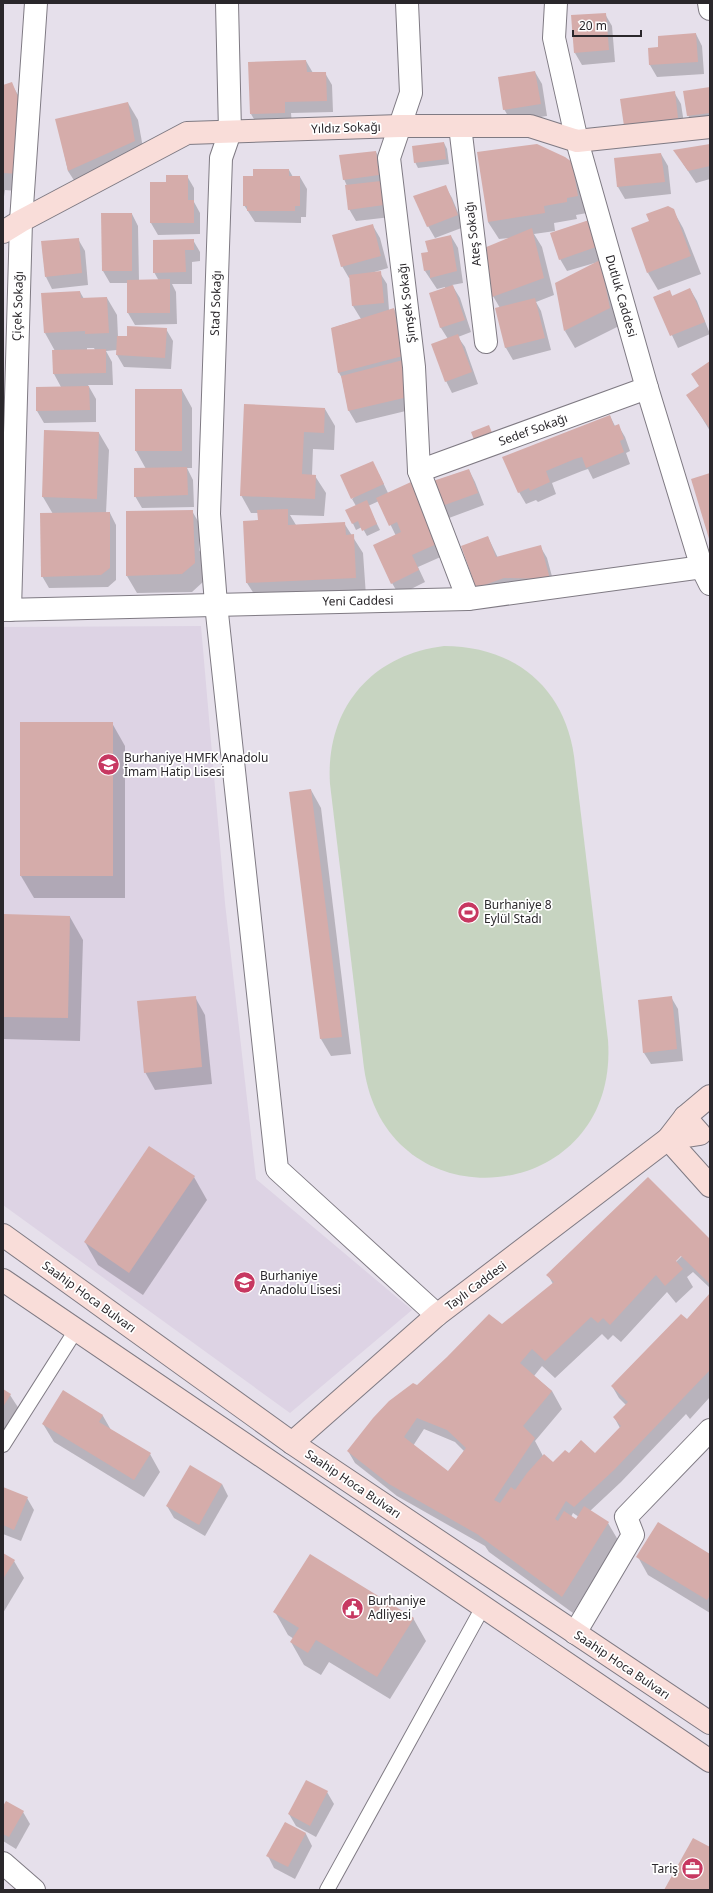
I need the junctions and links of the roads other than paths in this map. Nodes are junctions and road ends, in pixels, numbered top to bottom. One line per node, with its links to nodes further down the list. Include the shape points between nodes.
1 (36, 3): 12 (street, Çiçek Sokağı)
2 (227, 3): 10 (street, Stad Sokağı)
3 (407, 3): 7 (street, Şimşek Sokağı, via 412,92)
4 (556, 3): 11 (street, Dutluk Caddesi, via 554,38)
5 (709, 3): 6 (street)
6 (710, 9)
7 (400, 126): 8 (main road, Yıldız Sokağı); 10 (main road, Yıldız Sokağı); 15 (street, Şimşek Sokağı, via 389,158 414,367)
8 (460, 126): 11 (main road, Yıldız Sokağı, via 530,126); 13 (street, Ateş Sokağı)
9 (710, 127): 11 (main road, Yıldız Sokağı)
10 (230, 132): 12 (main road, Yıldız Sokağı, via 187,133); 18 (street, Stad Sokağı, via 221,158 210,506)
11 (577, 141): 14 (street, Dutluk Caddesi)
12 (12, 226): 19 (street, Çiçek Sokağı)
13 (486, 342)
14 (647, 388): 15 (street, Sedef Sokağı); 16 (street, Dutluk Caddesi)
15 (418, 471): 17 (street, Şimşek Sokağı)
16 (707, 572): 17 (street, Yeni Caddesi)
17 (468, 599): 18 (street, Yeni Caddesi)
18 (216, 604): 19 (street, Yeni Caddesi); 27 (street, Stad Sokağı, via 277,1169)
19 (6, 610)
20 (710, 1096): 21 (main road, Taylı Caddesi)
21 (685, 1117): 22 (main road, Taylı Caddesi); 23 (main road, Taylı Caddesi)
22 (707, 1136): 23 (main road, Taylı Caddesi)
23 (668, 1139): 24 (main road); 27 (main road, Taylı Caddesi)
24 (710, 1186)
25 (3, 1235): 30 (main road, Saahip Hoca Bulvarı)
26 (3, 1280): 28 (main road)
27 (437, 1315): 30 (main road, Taylı Caddesi)
28 (76, 1330): 31 (lane); 32 (main road)
29 (710, 1430): 33 (street, via 626,1517 633,1535)
30 (292, 1443): 33 (main road, Saahip Hoca Bulvarı)
31 (3, 1445)
32 (483, 1607): 35 (main road); 38 (lane)
33 (575, 1633): 34 (main road, Saahip Hoca Bulvarı)
34 (710, 1723)
35 (710, 1761)
36 (3, 1863): 37 (street)
37 (34, 1890)
38 (327, 1890)

